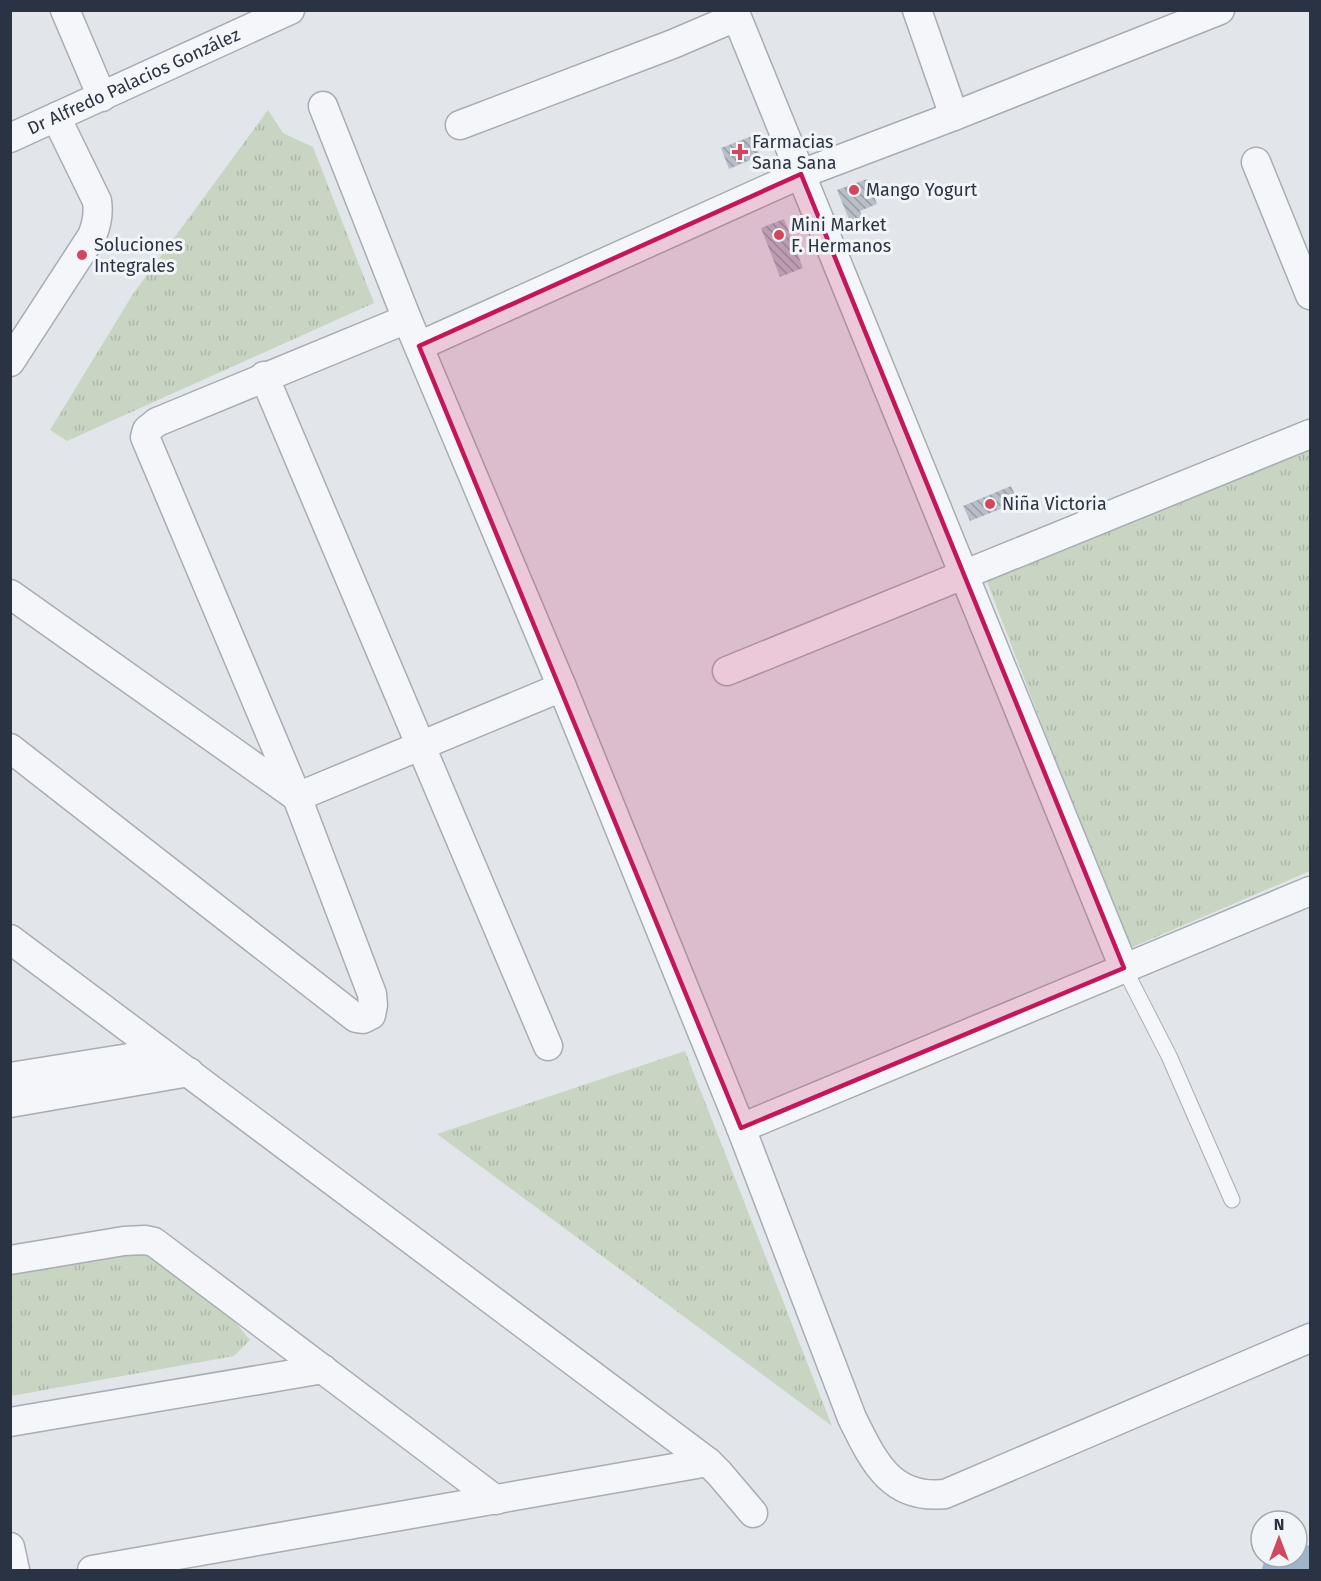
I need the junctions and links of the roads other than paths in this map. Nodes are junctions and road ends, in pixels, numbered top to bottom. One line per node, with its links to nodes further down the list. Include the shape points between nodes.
1 (65, 10): 6 (street)
2 (290, 10): 6 (street, Dr Alfredo Palacios González)
3 (916, 10): 8 (street)
4 (1220, 10): 8 (street)
5 (735, 14): 10 (street, via 673,44); 13 (street)
6 (102, 98): 9 (street, Dr Alfredo Palacios González)
7 (323, 106): 16 (street)
8 (954, 116): 13 (street)
9 (56, 117): 11 (street, Dr Alfredo Palacios González); 15 (street, via 99,212 92,236)
10 (460, 124)
11 (10, 138)
12 (1256, 162): 14 (street)
13 (801, 174): 18 (street); 22 (street)
14 (1311, 295)
15 (42, 312): 17 (street); 19 (street)
16 (407, 319): 18 (street); 20 (street)
17 (10, 328)
18 (419, 346): 25 (street)
19 (10, 362)
20 (264, 376): 26 (street); 28 (street, via 157,422 145,437)
21 (1311, 434): 22 (street)
22 (963, 575): 24 (street); 31 (street)
23 (10, 594): 28 (street)
24 (727, 671)
25 (562, 687): 26 (street); 37 (street)
26 (419, 746): 28 (street); 32 (street)
27 (10, 748): 28 (street, via 356,1018 367,1018 372,1010 372,994)
28 (297, 797)
29 (1311, 891): 31 (street)
30 (10, 939): 33 (street)
31 (1124, 968): 37 (street); 38 (lane, via 1169,1056)
32 (548, 1046)
33 (160, 1053): 34 (street); 35 (street)
34 (189, 1072): 36 (street); 43 (street)
35 (10, 1077)
36 (10, 1103)
37 (741, 1128): 40 (street, via 852,1418 887,1477 915,1493 945,1494 967,1486)
38 (1232, 1200)
39 (10, 1260): 41 (street, via 124,1241 154,1242)
40 (1311, 1338)
41 (323, 1370): 42 (street); 44 (street)
42 (10, 1422)
43 (708, 1462): 44 (street); 45 (street)
44 (496, 1500): 48 (street)
45 (753, 1513)
46 (10, 1547): 47 (street)
47 (15, 1570)
48 (92, 1570)

